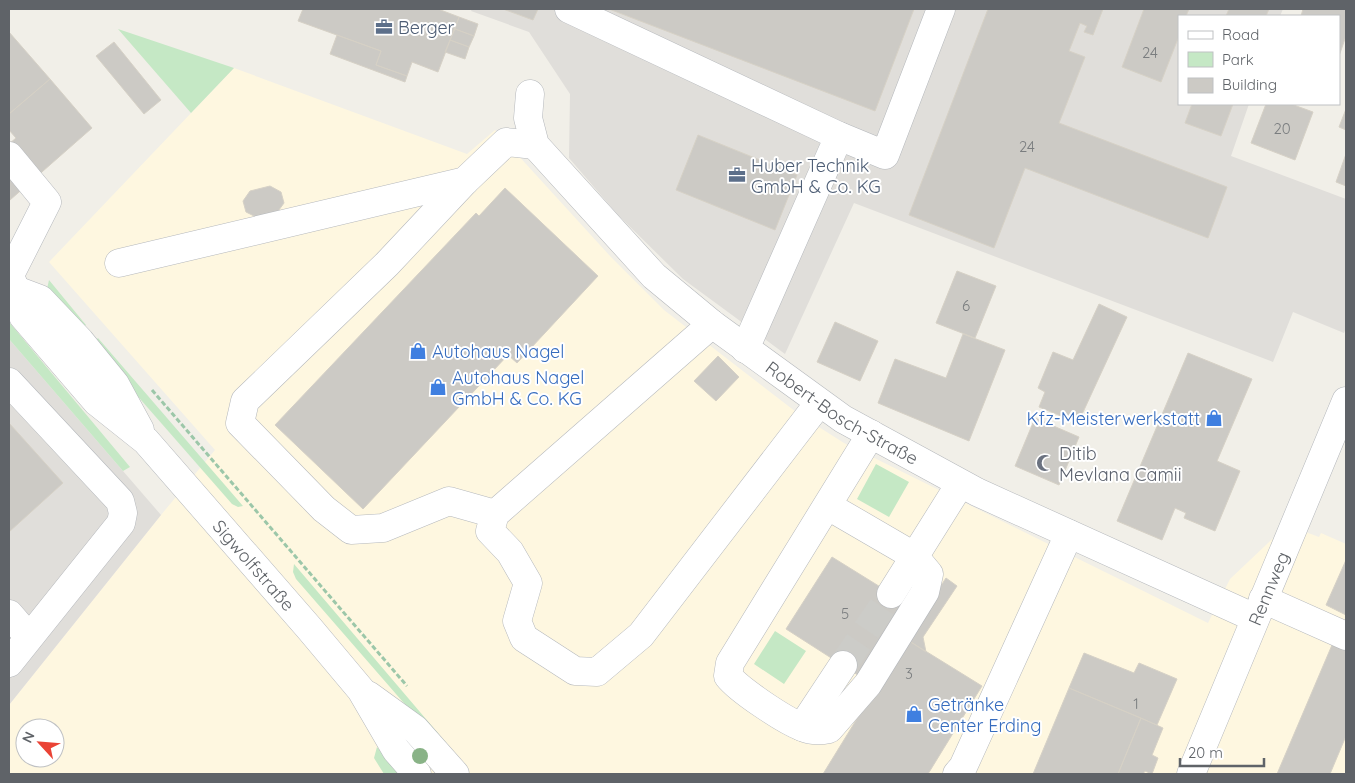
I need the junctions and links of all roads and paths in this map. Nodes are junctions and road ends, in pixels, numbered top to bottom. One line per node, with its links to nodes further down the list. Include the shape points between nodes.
1 (569, 9): 4 (street)
2 (941, 9): 4 (street, via 885,155)
3 (530, 94): 5 (street, Robert-Bosch-Straße, via 528,118)
4 (839, 136): 11 (street)
5 (536, 145): 7 (street, via 506,142); 10 (street, Robert-Bosch-Straße, via 654,276)
6 (9, 156): 9 (street, via 47,202)
7 (465, 181): 8 (street); 19 (street, via 387,264 245,401 240,423 324,509 351,530 383,528 449,501)
8 (119, 263)
9 (12, 280): 29 (street, Sigwolfstraße, via 23,316 59,359 97,402 146,441)
10 (712, 324): 11 (street, Robert-Bosch-Straße); 19 (street)
11 (745, 349): 15 (street, Robert-Bosch-Straße)
12 (9, 382): 25 (street, via 120,501 124,513 121,523)
13 (149, 386): 30 (path)
14 (1346, 401): 23 (street, Rennweg)
15 (820, 403): 16 (street, Robert-Bosch-Straße); 19 (street, via 642,634 597,672 575,671 524,638 517,621 528,583 510,552 490,531)
16 (871, 434): 17 (street, Robert-Bosch-Straße); 18 (street)
17 (960, 484): 20 (street, Robert-Bosch-Straße); 21 (street)
18 (828, 506): 21 (street); 31 (street, via 730,663 728,676 737,687)
19 (495, 514)
20 (1069, 534): 23 (street, Robert-Bosch-Straße); 34 (street, via 964,767)
21 (914, 556): 22 (street); 31 (street, via 929,574 925,592 868,684 829,729 820,731)
22 (891, 594)
23 (1259, 609): 26 (street, Robert-Bosch-Straße); 35 (street, Rennweg)
24 (9, 614): 25 (street)
25 (28, 636): 27 (street)
26 (1346, 636)
27 (9, 663)
28 (843, 665): 31 (street)
29 (361, 690): 32 (street, Sigwolfstraße, via 396,750); 33 (street, Sigwolfstraße, via 415,729)
30 (411, 691)
31 (802, 727)
32 (417, 774)
33 (455, 774)
34 (957, 774)
35 (1191, 774)

